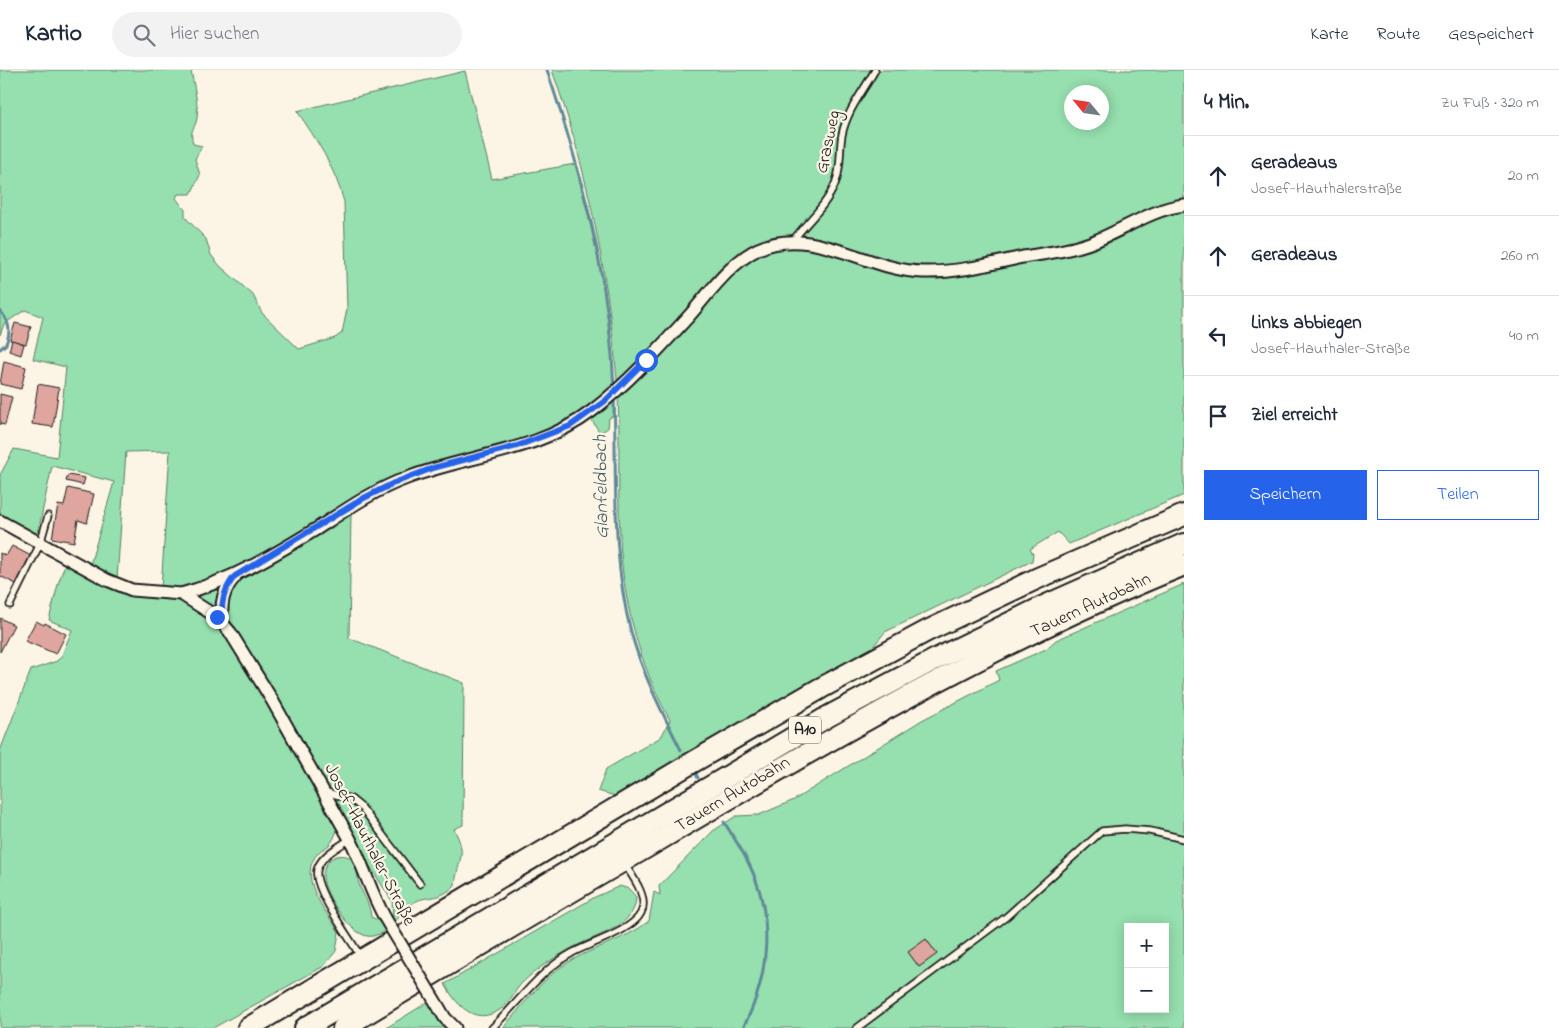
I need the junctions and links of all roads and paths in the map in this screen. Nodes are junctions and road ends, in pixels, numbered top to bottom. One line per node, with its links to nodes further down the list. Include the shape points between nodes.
1 (874, 70): 3 (lane, Grasweg, via 847,116 835,184 823,205)
2 (1184, 206): 3 (street, via 1157,212 1085,244 948,270 905,270 827,246)
3 (792, 242): 10 (street, via 761,248 737,264 622,385 582,418 517,446 433,468 394,483)
4 (1184, 515): 20 (highway, via 1036,579 927,631 830,683)
5 (48, 516): 7 (lane)
6 (0, 521): 7 (street, Josef-Hauthaler-Straße)
7 (40, 544): 11 (street, Josef-Hauthaler-Straße, via 120,586 146,593); 12 (lane)
8 (1184, 544): 19 (highway, A10, via 1042,607 829,716)
9 (1184, 565): 17 (highway, Tauern Autobahn / A10, via 1055,622 951,673 849,727)
10 (235, 576): 11 (street, via 210,587); 13 (street, via 225,589)
11 (181, 594): 13 (street, Josef-Hauthaler-Straße)
12 (10, 605)
13 (223, 624): 14 (street, Josef-Hauthaler-Straße, via 272,700)
14 (324, 792): 15 (street, Josef-Hauthaler-Straße); 18 (lane, via 352,799 362,808)
15 (350, 839): 20 (lane, via 322,861 317,879); 24 (street, Josef-Hauthaler-Straße, bridge, via 368,886 385,918 438,1006)
16 (1184, 839): 26 (lane, via 1150,831 1102,831 1006,918)
17 (622, 861): 19 (highway, Tauern Autobahn / A10); 25 (lane, via 642,894 644,904 636,920 573,952 546,970)
18 (420, 884)
19 (447, 954): 22 (highway); 23 (highway)
20 (363, 960): 21 (highway)
21 (248, 1028)
22 (305, 1028)
23 (343, 1028)
24 (455, 1028)
25 (492, 1028)
26 (857, 1028)

